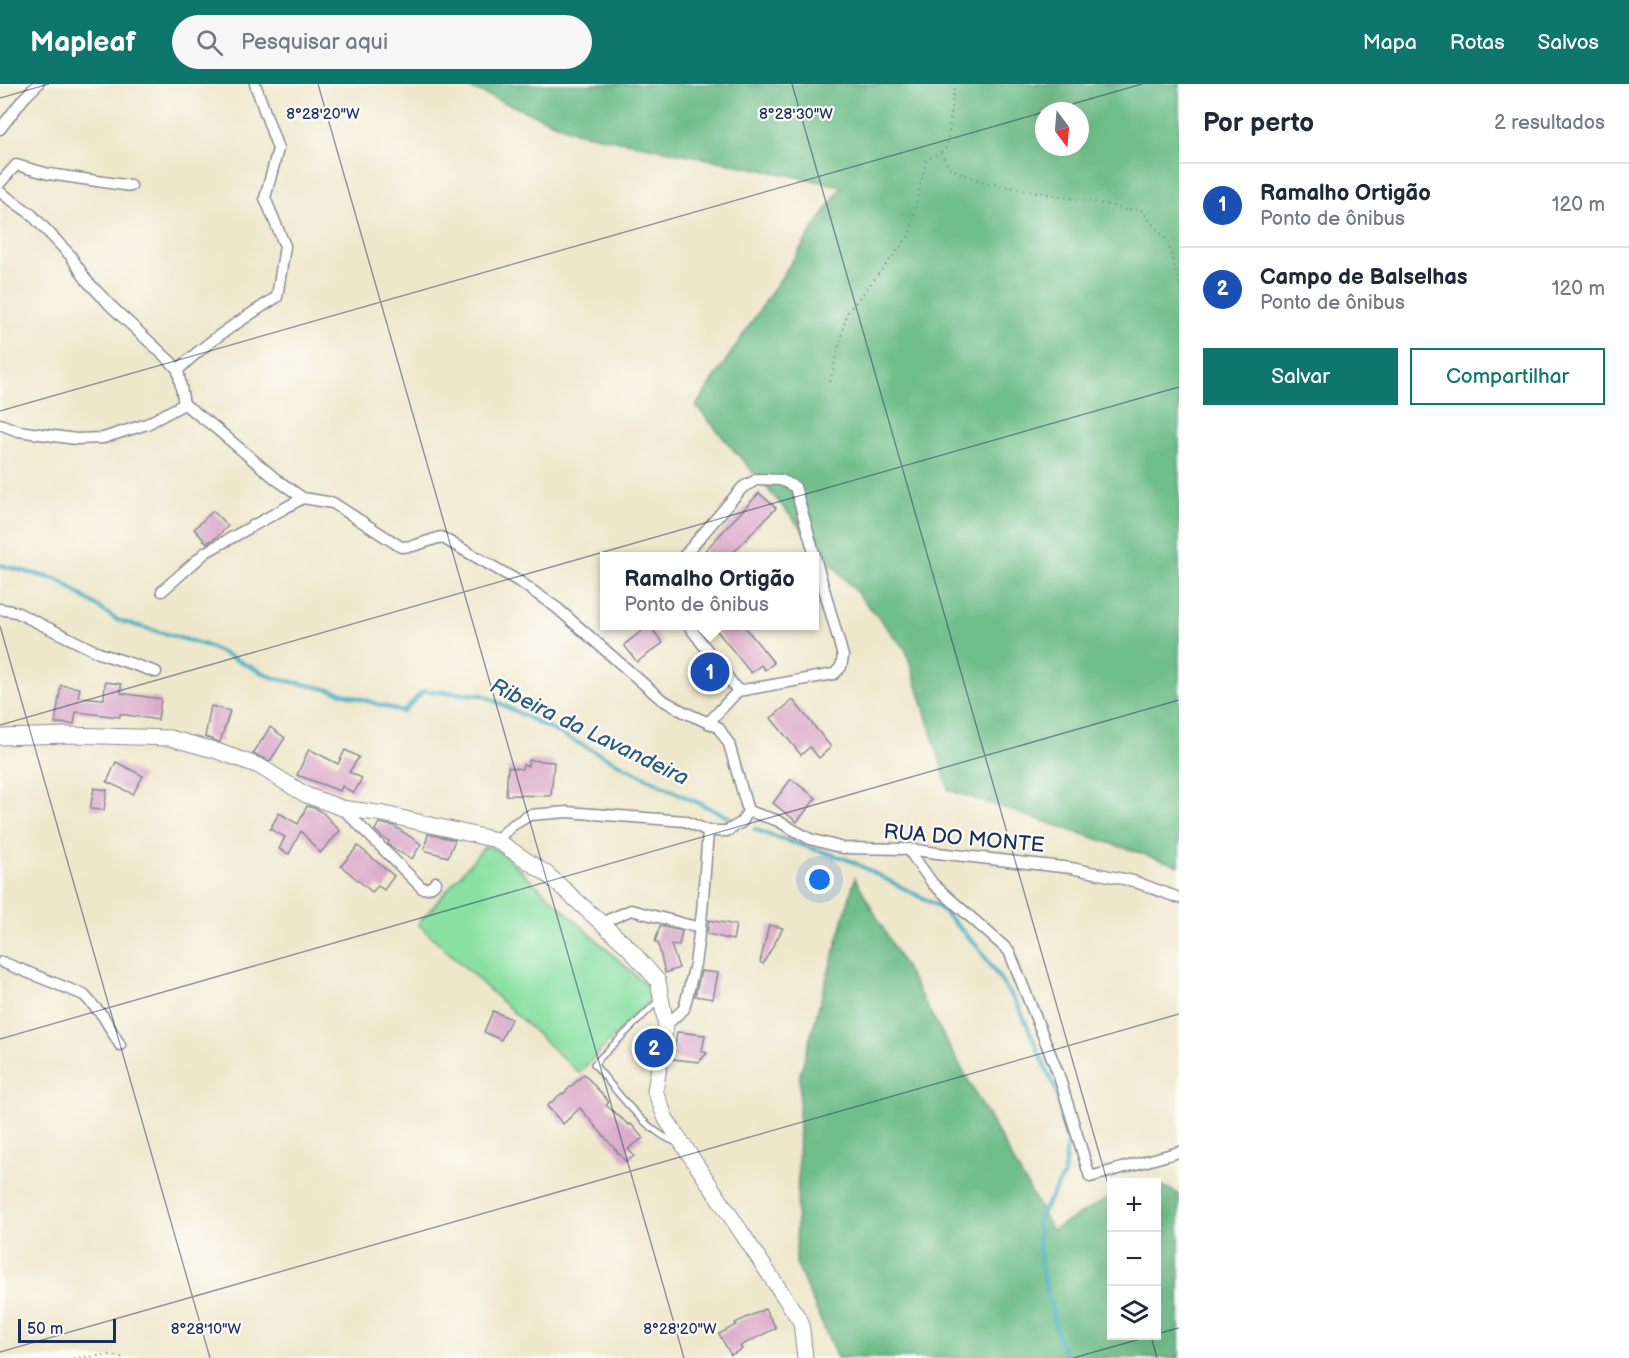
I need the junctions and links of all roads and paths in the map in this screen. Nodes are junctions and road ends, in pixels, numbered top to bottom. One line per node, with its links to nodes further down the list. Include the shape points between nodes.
1 (38, 84): 4 (street)
2 (255, 84): 10 (street, via 278,150 265,198 285,246 278,297 228,329)
3 (952, 84): 5 (path, via 947,147)
4 (0, 129)
5 (941, 152): 9 (path, via 949,168 983,182 1125,210 1140,209 1168,242); 11 (path, via 926,160 909,236 847,313)
6 (0, 183): 7 (street, via 16,165)
7 (131, 186)
8 (0, 192): 10 (street, via 32,214 70,255 93,288)
9 (1179, 284)
10 (178, 370): 12 (street)
11 (830, 382)
12 (184, 404): 13 (street, via 147,424 103,438 76,439 18,431); 14 (street)
13 (0, 424)
14 (303, 498): 18 (street, via 207,552); 23 (street, via 333,504 401,547 441,537 454,544 557,608 661,699)
15 (687, 552): 16 (street, via 743,487 758,479 781,480 795,487)
16 (814, 552)
17 (819, 571): 22 (street, via 843,656 841,667 834,674)
18 (162, 591)
19 (0, 609): 21 (street, via 16,612 99,653)
20 (692, 630): 22 (street)
21 (156, 672)
22 (738, 691): 23 (street)
23 (708, 723): 26 (street, via 718,727 729,744)
24 (0, 737): 25 (street, via 170,738 259,766 306,795)
25 (342, 808): 28 (street); 30 (street, via 422,888 432,887)
26 (748, 811): 27 (street, via 742,822 727,831); 29 (street, RUA DO MONTE, via 777,820 810,839 843,848)
27 (708, 831): 28 (street, via 685,821 567,812 530,815); 33 (street)
28 (496, 840): 32 (street, via 547,874)
29 (908, 849): 31 (street, RUA DO MONTE, via 1071,868 1133,881); 39 (street, via 933,884 1009,951 1058,1073 1090,1177)
30 (436, 882)
31 (1179, 898)
32 (601, 923): 33 (street, via 631,910); 35 (street, via 658,981)
33 (700, 928): 36 (street, via 684,1009)
34 (1, 964): 37 (street, via 84,995 103,1016)
35 (662, 998): 36 (street); 38 (lane, via 594,1064 637,1115 666,1139)
36 (666, 1025): 38 (street, via 655,1091 666,1119)
37 (120, 1045)
38 (683, 1144): 42 (street, via 801,1322)
39 (1179, 1152)
40 (73, 1358): 41 (path)
41 (126, 1358)
42 (805, 1358)

